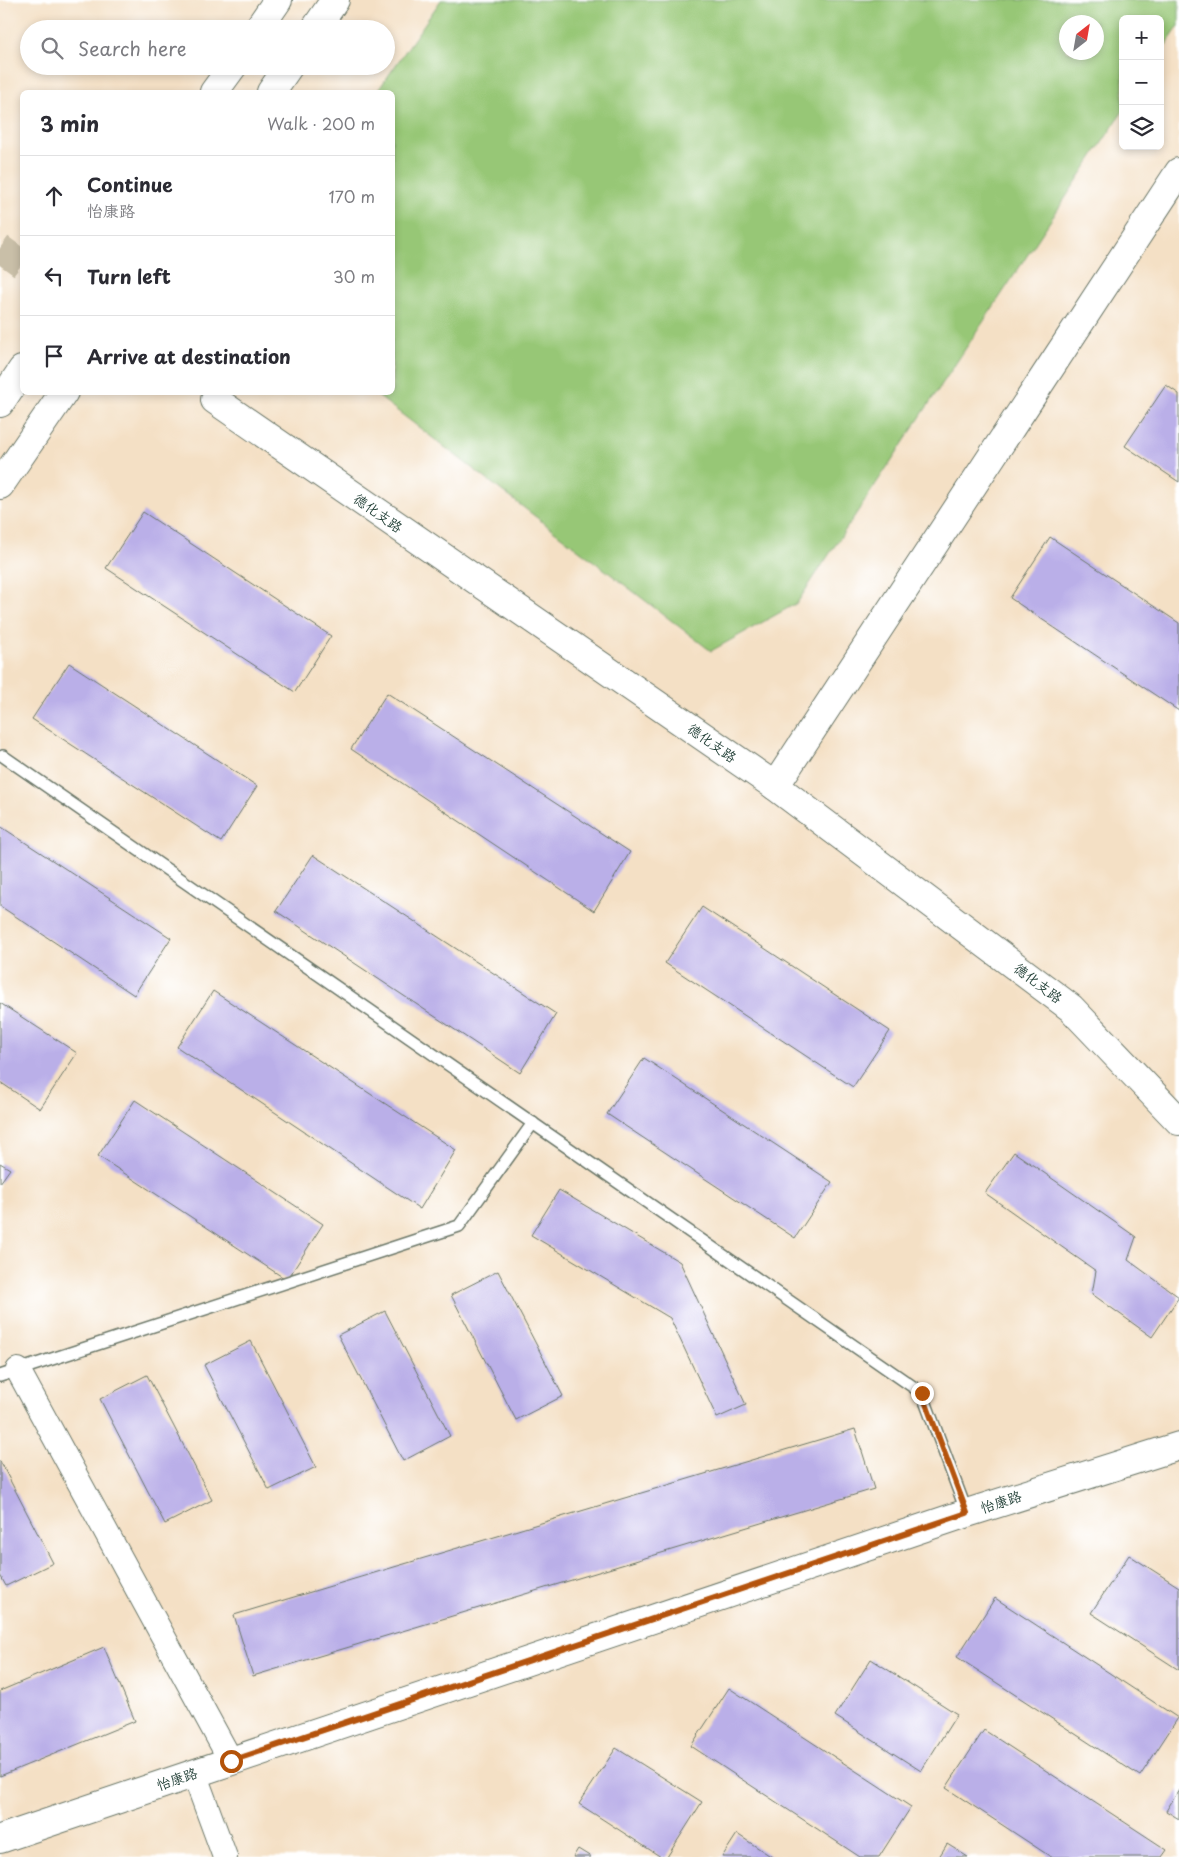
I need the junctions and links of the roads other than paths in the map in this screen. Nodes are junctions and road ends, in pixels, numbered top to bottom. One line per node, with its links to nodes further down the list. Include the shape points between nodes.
1 (278, 0): 3 (main road)
2 (335, 0): 4 (main road)
3 (264, 20)
4 (321, 20)
5 (226, 75): 7 (main road)
6 (283, 75): 8 (main road)
7 (215, 90)
8 (272, 90)
9 (1179, 172): 16 (main road)
10 (20, 373): 13 (main road)
11 (62, 395): 14 (main road)
12 (215, 400): 16 (main road, 德化支路)
13 (0, 403)
14 (0, 485)
15 (3, 756): 18 (lane)
16 (775, 786): 17 (main road, 德化支路, via 1071,1008)
17 (1179, 1121)
18 (533, 1123): 19 (lane, via 459,1226); 21 (lane, via 922,1393)
19 (9, 1373): 22 (street)
20 (1179, 1446): 21 (main road, 怡康路)
21 (967, 1513): 22 (main road, 怡康路)
22 (231, 1761): 23 (main road, 怡康路)
23 (194, 1773): 24 (main road, 怡康路); 25 (street)
24 (0, 1838)
25 (225, 1857)

